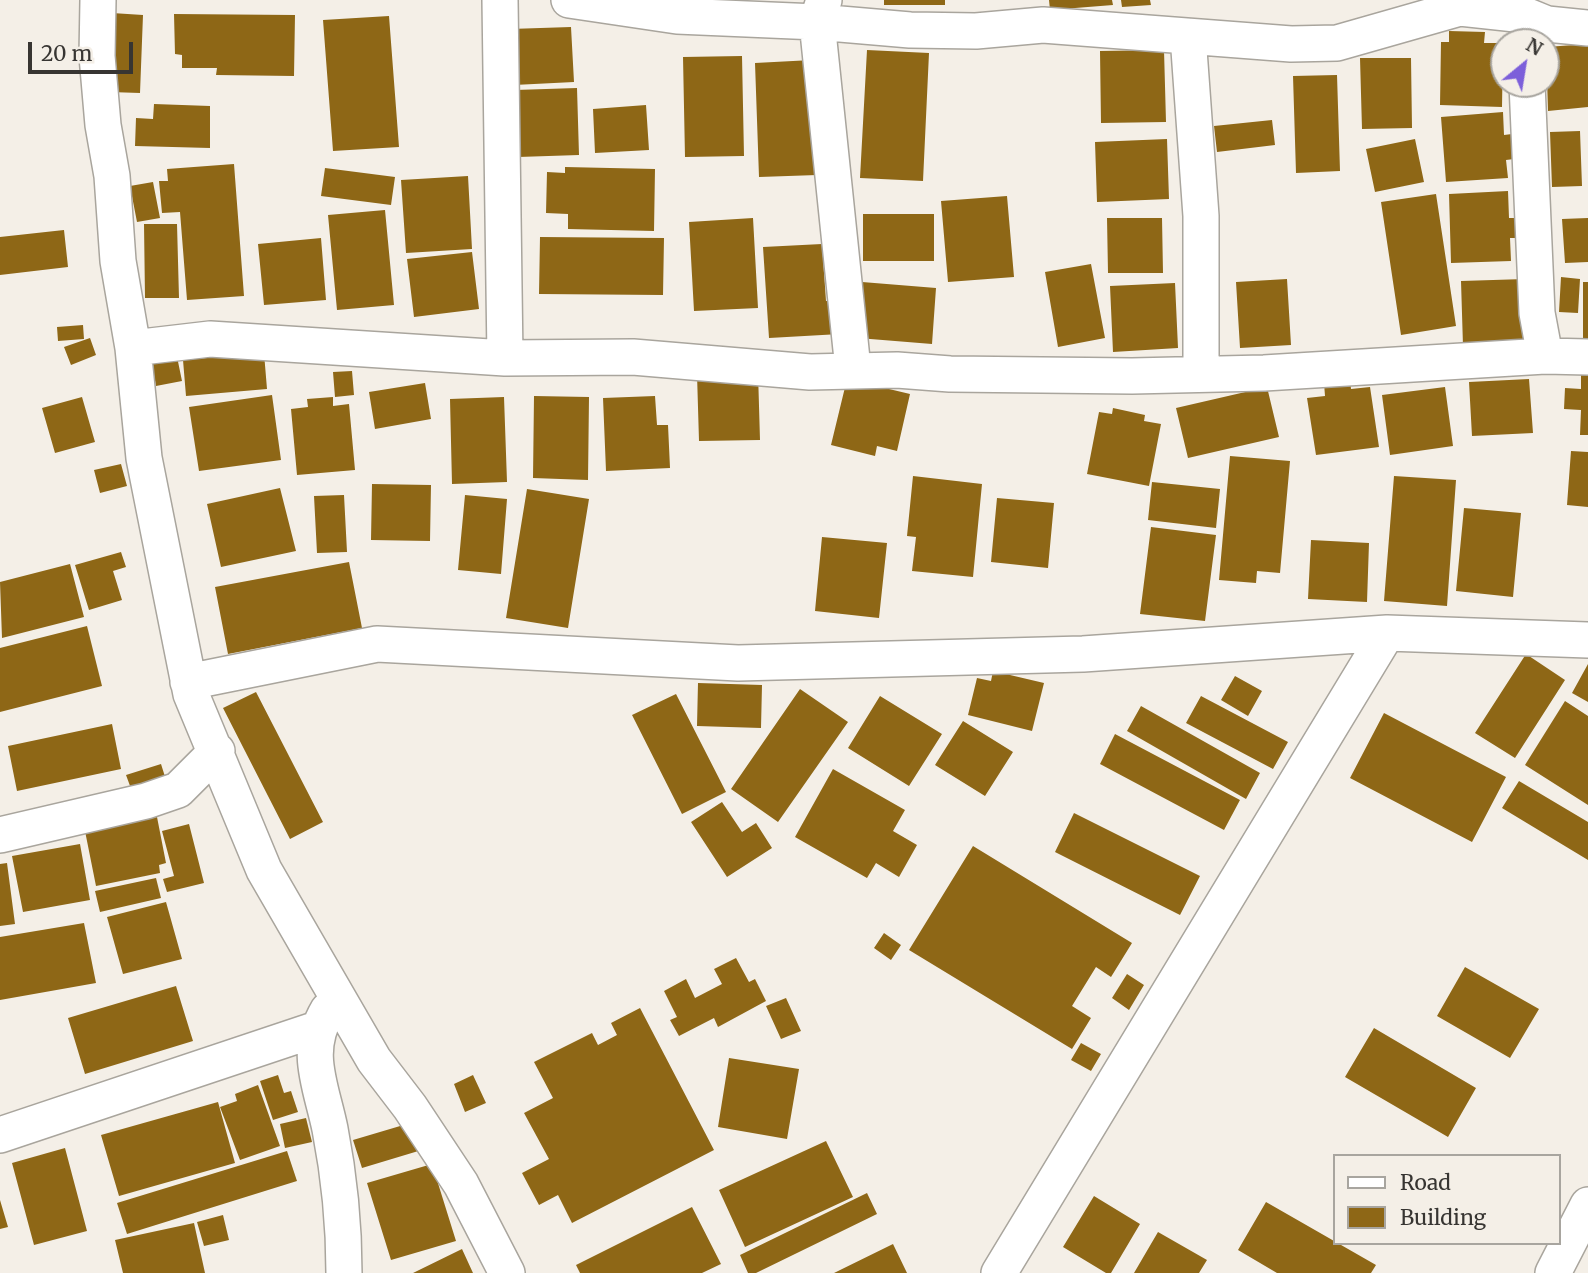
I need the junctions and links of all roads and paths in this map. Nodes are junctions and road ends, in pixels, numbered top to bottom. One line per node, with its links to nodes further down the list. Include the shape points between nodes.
1 (98, 0): 9 (street, via 103,125)
2 (500, 0): 12 (street)
3 (569, 0): 4 (street, via 677,16)
4 (820, 11): 7 (street, via 910,30 1043,25); 13 (street)
5 (1525, 28): 6 (street, via 1547,23); 7 (street, via 1460,8 1337,43)
6 (1588, 29)
7 (1188, 36): 14 (street, via 1201,216)
8 (1528, 98): 10 (street, via 1537,313)
9 (133, 348): 12 (street, via 210,339); 17 (street, via 145,458)
10 (1545, 356): 11 (street); 14 (street)
11 (1588, 357)
12 (505, 358): 13 (street, via 633,357 810,372)
13 (853, 369): 14 (street, via 950,374)
14 (1201, 374)
15 (1387, 633): 16 (street); 17 (street, via 1083,654 738,663 376,644); 26 (street)
16 (1588, 639)
17 (188, 682): 18 (street)
18 (217, 751): 19 (street, via 178,790 146,802); 20 (street, via 264,870)
19 (0, 835)
20 (337, 995): 21 (street); 25 (street, via 374,1060 461,1184)
21 (317, 1029): 22 (street); 24 (street, via 315,1080 330,1129)
22 (0, 1135)
23 (1588, 1205): 27 (street)
24 (344, 1273)
25 (507, 1273)
26 (999, 1273)
27 (1553, 1273)

